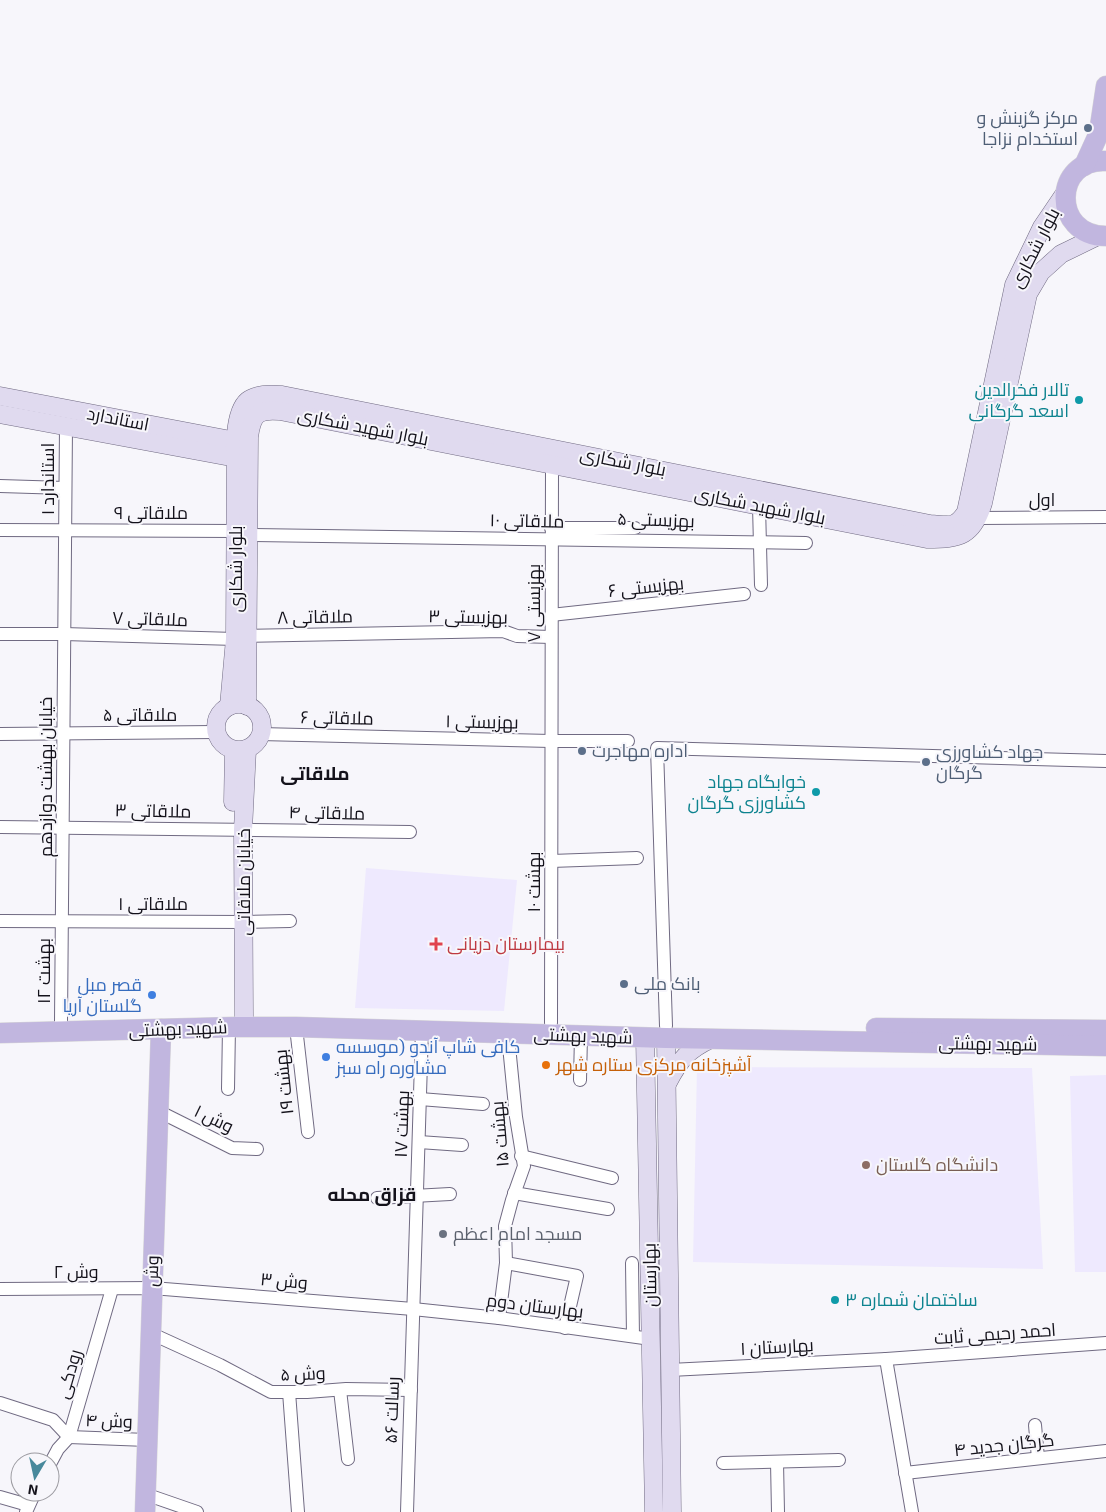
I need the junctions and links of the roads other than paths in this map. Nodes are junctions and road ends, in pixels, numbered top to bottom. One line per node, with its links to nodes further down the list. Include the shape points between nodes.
1 (1106, 86): 3 (main road, via 1099,133)
2 (1106, 161): 3 (main road)
3 (1084, 166): 4 (main road, via 1071,178)
4 (1065, 193): 5 (main road, via 1066,206 1074,223 1086,232); 14 (main road, بلوار شکاری, via 1042,227 1014,285 969,500 960,522 930,524)
5 (1102, 236): 17 (main road, via 1061,254 1041,272 1028,294)
6 (0, 396): 9 (main road, استاندارد)
7 (0, 414): 8 (main road, استاندارد)
8 (66, 427): 9 (main road, استاندارد); 13 (street, استاندارد ۱)
9 (213, 445): 10 (main road, استاندارد)
10 (240, 450): 11 (main road, بلوار شهید شکاری, via 259,412 268,410); 14 (main road, بلوار شکاری, via 237,424 240,409 250,398 282,394); 22 (main road, بلوار شکاری)
11 (552, 465): 14 (main road, بلوار شهید شکاری); 21 (street, ۷ بهزیستی)
12 (0, 486): 13 (street)
13 (65, 488): 20 (street, استاندارد ۱)
14 (739, 494): 15 (main road, بلوار شهید شکاری)
15 (758, 506): 17 (main road, بلوار شهید شکاری, via 927,539 950,539 967,532); 24 (street)
16 (1106, 517): 17 (street, اول)
17 (979, 518)
18 (635, 528): 21 (street)
19 (0, 530): 20 (street, ملاقاتی ۹)
20 (66, 530): 22 (street, ملاقاتی ۹); 28 (street, استاندارد ۱)
21 (551, 531): 23 (street, ۵ بهزیستی); 26 (street, ۷ بهزیستی)
22 (242, 533): 23 (street, ۱۰ ملاقاتی); 30 (main road, بلوار شکاری)
23 (806, 543)
24 (761, 586)
25 (744, 594): 26 (street, بهزیستی ۶)
26 (551, 615): 31 (street, ۷ بهزیستی)
27 (0, 634): 28 (street, ۷ ملاقاتی)
28 (64, 634): 30 (street, ۷ ملاقاتی); 35 (street, خیابان بهشت دوازدهم)
29 (384, 634): 30 (street, ملاقاتی ۸); 31 (street, ۳ بهزیستی, via 503,631 517,636)
30 (241, 637): 32 (main road, بلوار شکاری); 33 (main road, بلوار شکاری)
31 (551, 637): 40 (street, ۷ بهزیستی)
32 (229, 706): 33 (main road); 34 (main road, via 217,719)
33 (248, 706): 37 (main road, via 259,717)
34 (216, 732): 35 (street, ملاقاتی ۵); 41 (main road, via 222,744)
35 (64, 733): 36 (street, ملاقاتی ۵); 44 (street, خیابان بهشت دوازدهم)
36 (0, 734)
37 (260, 734): 38 (street, ۶ ملاقاتی); 41 (main road, via 255,744)
38 (412, 737): 40 (street, بهزیستی ۱)
39 (628, 740): 40 (street, بهزیستی ۱)
40 (551, 741): 48 (street, بهشت ۱۰)
41 (241, 749): 45 (main road, خیابان ملاقاتی)
42 (1106, 761): 62 (street, via 657,748)
43 (0, 827): 44 (street, ملاقاتی ۳)
44 (63, 827): 45 (street, ملاقاتی ۳); 51 (street, خیابان بهشت دوازدهم)
45 (238, 830): 46 (street, ملاقاتی ۴); 52 (main road, خیابان ملاقاتی)
46 (410, 832)
47 (637, 858): 48 (street)
48 (551, 861): 56 (street, بهشت ۱۰)
49 (290, 920): 52 (street, ملاقاتی ۱)
50 (0, 921): 51 (street, ملاقاتی ۱)
51 (62, 921): 52 (street, ملاقاتی ۱); 54 (street, ۱۲ بهشت)
52 (239, 922): 55 (main road, خیابان ملاقاتی)
53 (0, 1022): 54 (main road, شهید بهشتی)
54 (61, 1022): 55 (main road, شهید بهشتی)
55 (238, 1023): 56 (main road, شهید بهشتی); 57 (main road, شهید بهشتی); 58 (main road, شهید بهشتی); 70 (street)
56 (551, 1023): 61 (main road, شهید بهشتی)
57 (296, 1027): 59 (main road, شهید بهشتی); 74 (street, بهشت ۱۹)
58 (160, 1029): 63 (main road, شهید بهشتی); 73 (main road, وش)
59 (422, 1030): 64 (main road, شهید بهشتی); 71 (street, بهشت ۱۷)
60 (1106, 1030): 62 (main road, شهید بهشتی)
61 (645, 1032): 62 (main road, شهید بهشتی); 65 (main road, شهید بهشتی); 90 (main road, بهارستان)
62 (666, 1032): 66 (main road, شهید بهشتی); 69 (main road, بهارستان)
63 (0, 1033)
64 (509, 1033): 65 (main road, شهید بهشتی); 78 (street, بهشت ۱۵)
65 (581, 1035): 68 (street)
66 (711, 1039): 67 (main road, شهید بهشتی); 69 (main road, via 687,1052)
67 (1106, 1046)
68 (580, 1080)
69 (667, 1085): 91 (main road, بهارستان)
70 (228, 1089)
71 (420, 1099): 72 (street); 75 (street, بهشت ۱۷)
72 (483, 1104)
73 (158, 1111): 77 (street, وش ۱, via 232,1148); 87 (main road, وش)
74 (308, 1132)
75 (419, 1142): 76 (street); 82 (street, بهشت ۱۷)
76 (462, 1145)
77 (257, 1149)
78 (521, 1156): 79 (street); 80 (street, بهشت ۱۵, via 524,1166)
79 (612, 1178)
80 (514, 1193): 84 (street); 85 (street, بهشت ۱۵, via 505,1226)
81 (450, 1194): 82 (street)
82 (417, 1196): 83 (street); 92 (street, بهشت ۱۷)
83 (377, 1198)
84 (608, 1209)
85 (506, 1263): 93 (street, بهشت ۱۵); 94 (street, via 577,1276)
86 (632, 1263): 96 (street)
87 (152, 1288): 89 (street, وش ۲); 92 (street, وش ۳); 95 (main road, وش)
88 (0, 1289): 89 (street, وش ۲)
89 (112, 1290): 106 (street, رودکی)
90 (650, 1293): 91 (main road); 97 (main road, بهارستان)
91 (669, 1293): 100 (main road, بهارستان)
92 (413, 1310): 93 (street, بهارستان دوم); 102 (street, ۵۶ رسالت)
93 (498, 1318): 94 (street, بهارستان دوم)
94 (565, 1328): 96 (street, بهارستان دوم)
95 (150, 1333): 103 (street, وش ۵, via 271,1392); 107 (main road, وش)
96 (634, 1336): 97 (street, بهارستان دوم)
97 (651, 1338): 122 (main road, بهارستان)
98 (1106, 1343): 99 (street, احمد رحیمی ثابت)
99 (886, 1359): 100 (street, ۱ بهارستان); 115 (street)
100 (670, 1370): 123 (main road, بهارستان)
101 (340, 1390): 102 (street, وش ۵); 103 (street, وش ۵); 111 (street)
102 (411, 1390): 121 (street, ۵۶ رسالت)
103 (289, 1392): 120 (street)
104 (0, 1403): 106 (street, via 53,1420)
105 (1035, 1425): 110 (street)
106 (69, 1436): 107 (street, وش ۴); 109 (street, رودکی)
107 (147, 1440): 117 (main road, وش)
108 (1106, 1451): 110 (street, گرگان جدید ۴)
109 (56, 1452)
110 (1038, 1458): 115 (street, گرگان جدید ۴)
111 (348, 1459)
112 (839, 1460): 113 (street)
113 (777, 1462): 114 (street); 124 (street)
114 (723, 1463)
115 (906, 1473): 125 (street)
116 (0, 1497): 118 (street)
117 (145, 1503): 119 (street)
118 (27, 1509)
119 (197, 1512)
120 (298, 1512)
121 (406, 1512)
122 (654, 1512)
123 (672, 1512)
124 (778, 1512)
125 (912, 1512)

